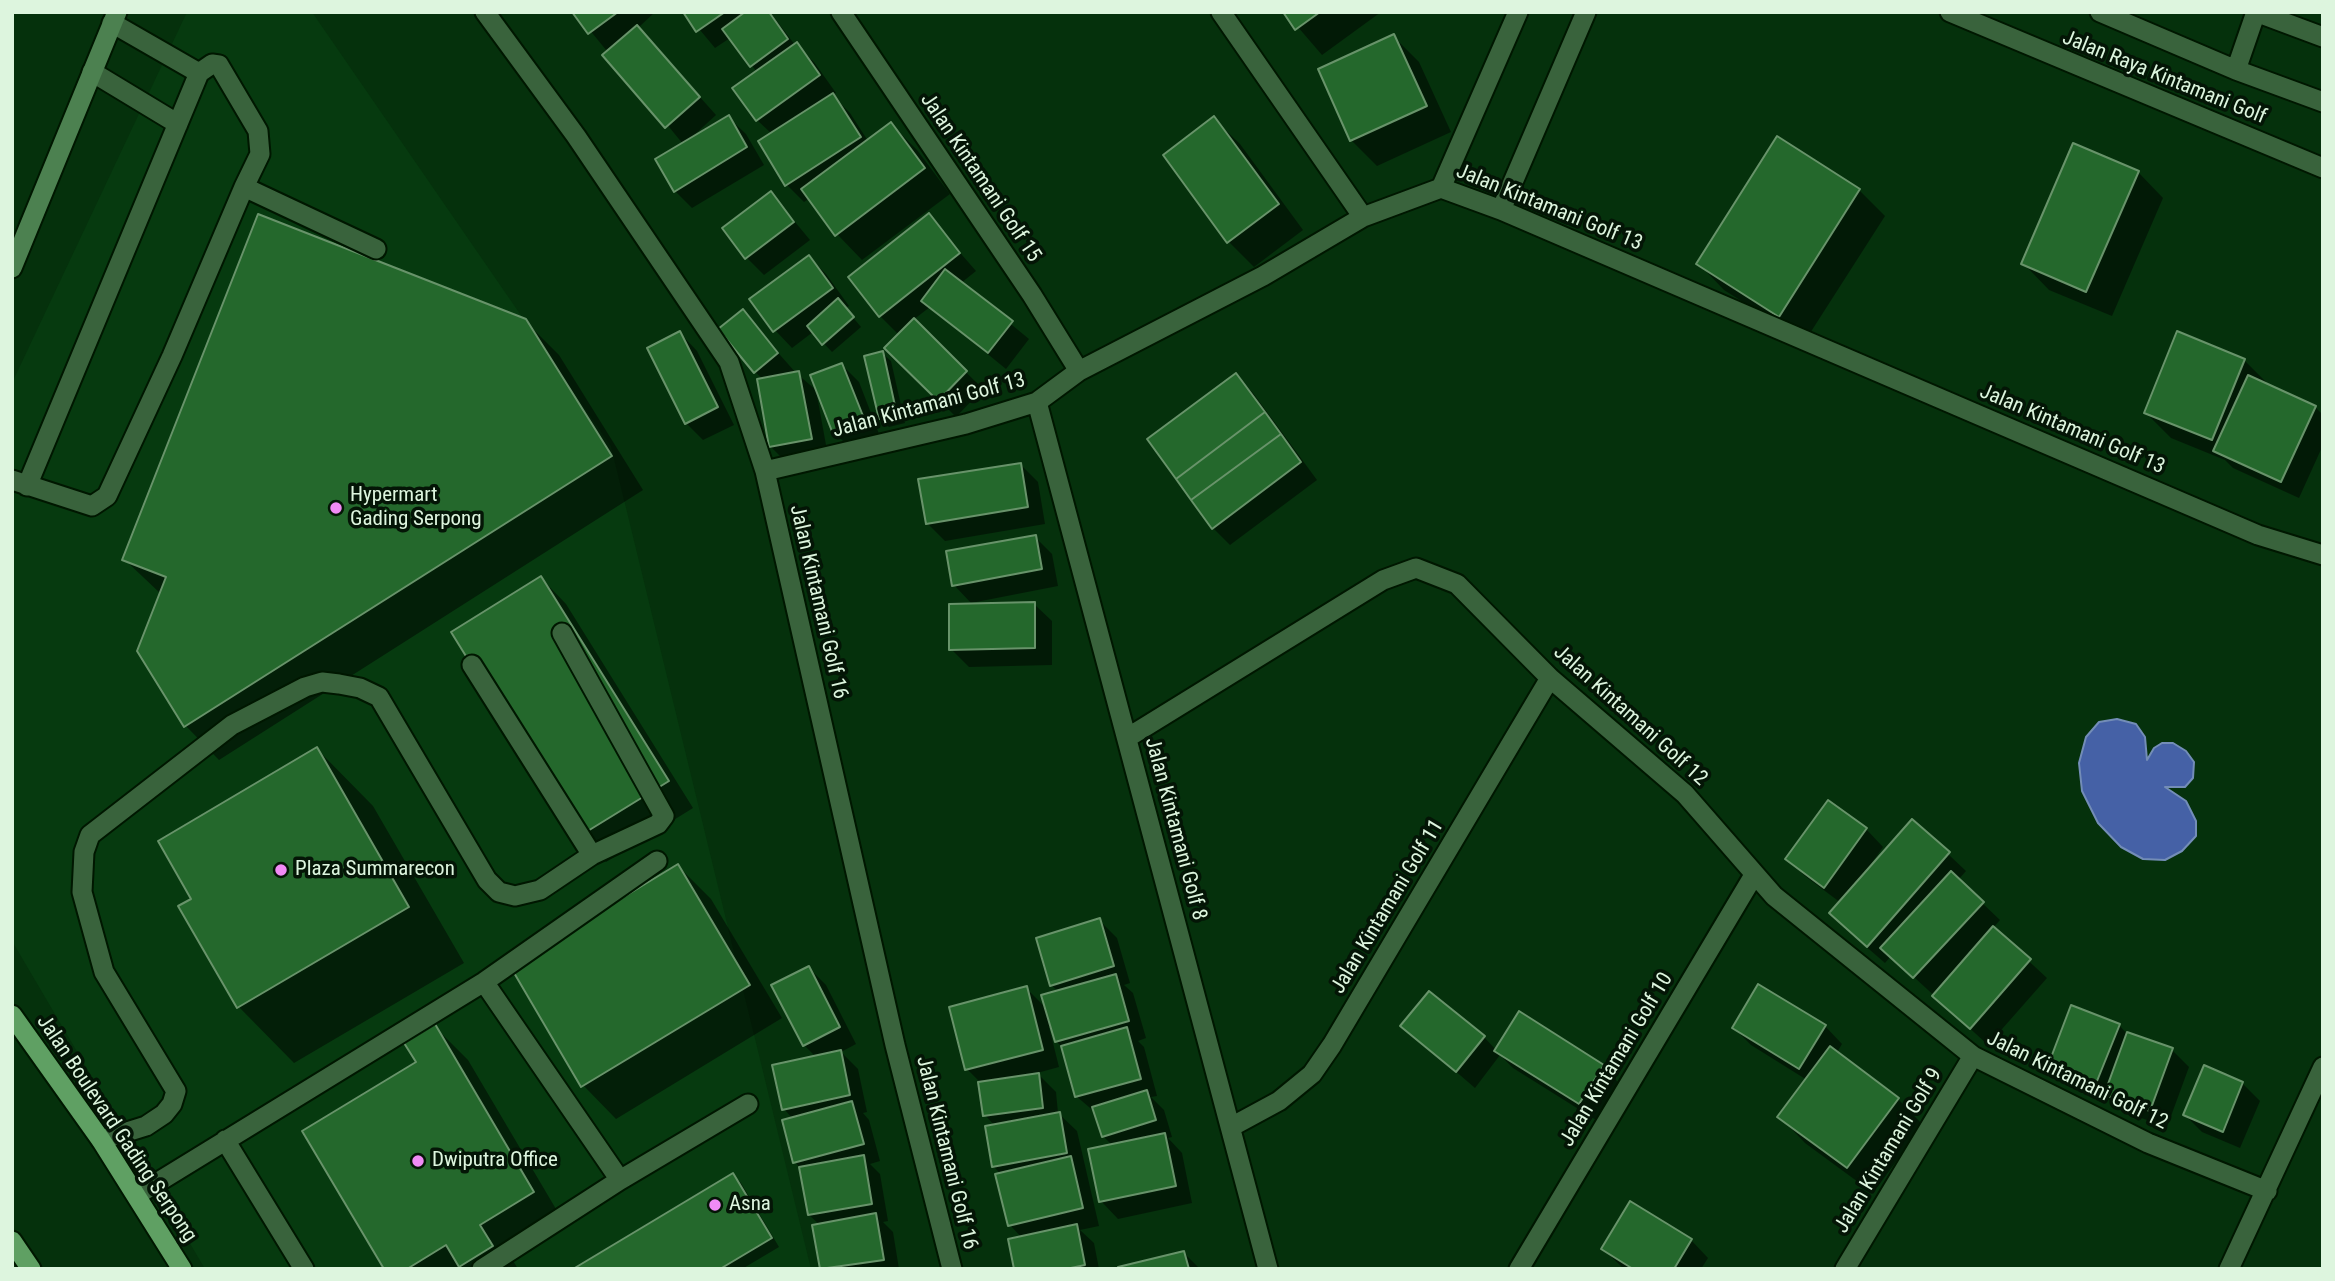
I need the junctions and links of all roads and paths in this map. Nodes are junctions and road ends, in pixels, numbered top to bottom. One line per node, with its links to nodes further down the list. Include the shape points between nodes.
1 (485, 12): 25 (street, Jalan Kintamani Golf 16, via 576,136 729,362)
2 (841, 12): 23 (street, Jalan Kintamani Golf 15)
3 (1221, 12): 20 (street)
4 (1518, 12): 18 (street)
5 (1586, 12): 19 (street)
6 (1950, 12): 16 (street, Jalan Raya Kintamani Golf)
7 (2100, 12): 11 (street)
8 (2256, 12): 10 (street); 11 (street)
9 (114, 18): 12 (main road); 13 (street)
10 (2323, 37)
11 (2236, 71): 14 (street)
12 (92, 72): 15 (street); 22 (main road)
13 (199, 73): 15 (street); 17 (street, via 219,65 258,131 260,154)
14 (2323, 102)
15 (178, 124): 26 (street)
16 (2323, 168)
17 (244, 187): 21 (street); 26 (street, via 107,496 92,506)
18 (1441, 188): 19 (street, Jalan Kintamani Golf 13); 20 (street, Jalan Kintamani Golf 13)
19 (1502, 210): 27 (street, Jalan Kintamani Golf 13, via 2258,535)
20 (1363, 217): 23 (street, Jalan Kintamani Golf 13, via 1263,276)
21 (376, 248)
22 (12, 268)
23 (1079, 371): 24 (street, Jalan Kintamani Golf 13)
24 (1037, 402): 25 (street, Jalan Kintamani Golf 13, via 966,424); 31 (street, Jalan Kintamani Golf 8)
25 (765, 471): 51 (street, Jalan Kintamani Golf 16, via 892,1032)
26 (20, 483)
27 (2323, 555)
28 (562, 633): 32 (street, via 664,812 658,824)
29 (472, 665): 32 (street)
30 (1550, 678): 31 (street, Jalan Kintamani Golf 12, via 1457,583 1416,568 1383,580); 34 (street, Jalan Kintamani Golf 12, via 1685,794); 40 (street, Jalan Kintamani Golf 11, via 1312,1074 1279,1101)
31 (1127, 738): 40 (street, Jalan Kintamani Golf 8)
32 (592, 855): 41 (street, via 540,890 515,896 499,892 487,880 379,697 360,688 322,682 232,725 90,835 84,852 82,891 104,972 176,1091 164,1114 146,1126)
33 (657, 861): 35 (street)
34 (1754, 875): 37 (street, Jalan Kintamani Golf 12, via 1774,897); 53 (street, Jalan Kintamani Golf 10)
35 (484, 982): 42 (street); 43 (street)
36 (12, 1016): 41 (main road, Jalan Boulevard Gading Serpong)
37 (1973, 1056): 44 (street, Jalan Kintamani Golf 12, via 2148,1143); 54 (street, Jalan Kintamani Golf 9)
38 (2323, 1067): 44 (street)
39 (748, 1104): 43 (street)
40 (1231, 1126): 52 (street, Jalan Kintamani Golf 8)
41 (101, 1140): 45 (main road, Jalan Boulevard Gading Serpong)
42 (225, 1140): 45 (street); 49 (street)
43 (620, 1180): 50 (street)
44 (2267, 1191): 55 (street)
45 (137, 1195): 48 (main road, Jalan Boulevard Gading Serpong)
46 (12, 1241): 47 (main road)
47 (30, 1269)
48 (182, 1269)
49 (304, 1269)
50 (482, 1269)
51 (952, 1269)
52 (1268, 1269)
53 (1519, 1269)
54 (1845, 1269)
55 (2229, 1269)

